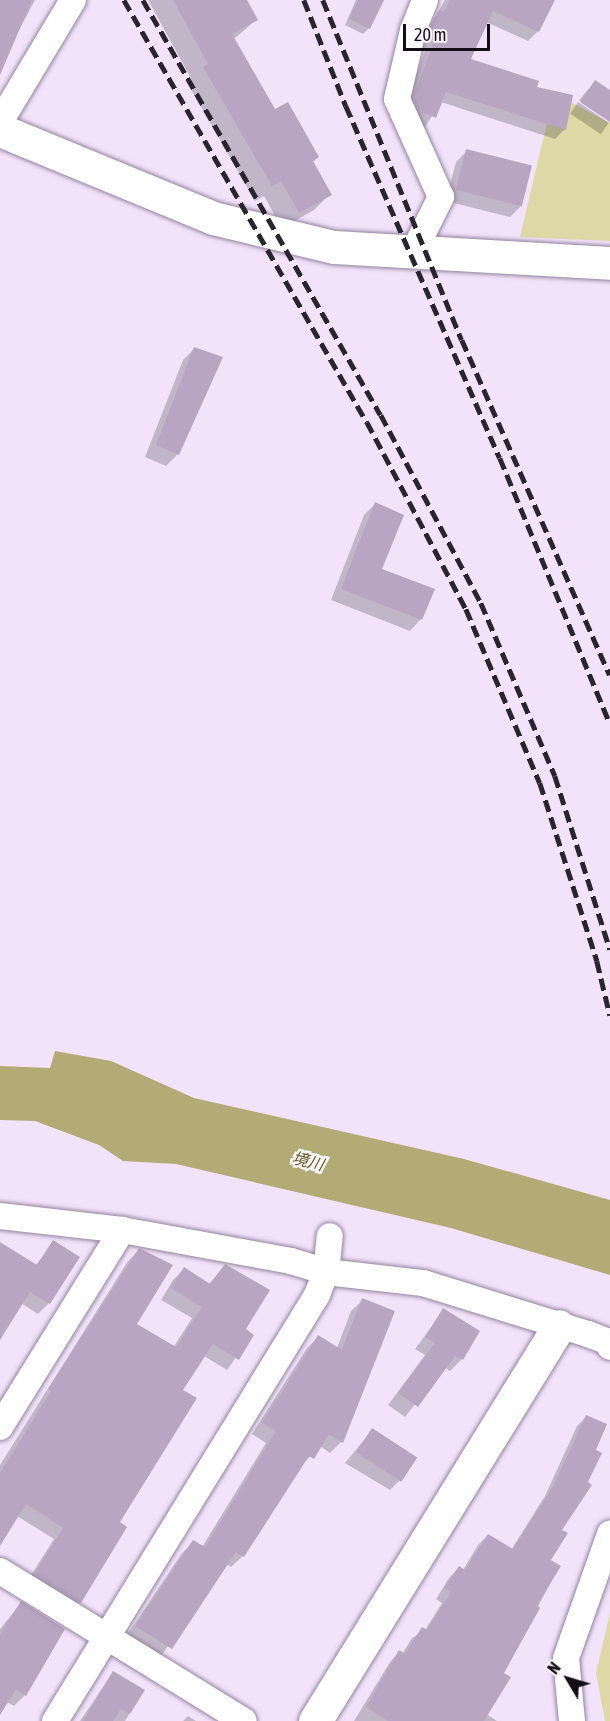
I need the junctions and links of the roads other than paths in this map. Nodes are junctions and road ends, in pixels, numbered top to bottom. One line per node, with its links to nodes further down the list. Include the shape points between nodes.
1 (73, 0): 3 (street)
2 (425, 0): 5 (street, via 413,30 397,99 441,197)
3 (0, 122)
4 (0, 130): 5 (street, via 213,218 334,247)
5 (413, 253): 6 (street)
6 (610, 263)
7 (0, 1216): 8 (street)
8 (122, 1230): 10 (street, via 291,1261); 13 (street)
9 (330, 1236): 10 (street)
10 (326, 1272): 11 (street, via 423,1283); 16 (street, via 316,1295)
11 (559, 1326): 12 (street, via 606,1341); 19 (street)
12 (610, 1347)
13 (0, 1427)
14 (610, 1534): 20 (street, via 566,1658)
15 (0, 1571): 16 (street)
16 (107, 1637): 17 (street); 18 (street)
17 (55, 1721)
18 (244, 1721)
19 (315, 1721)
20 (572, 1721)

